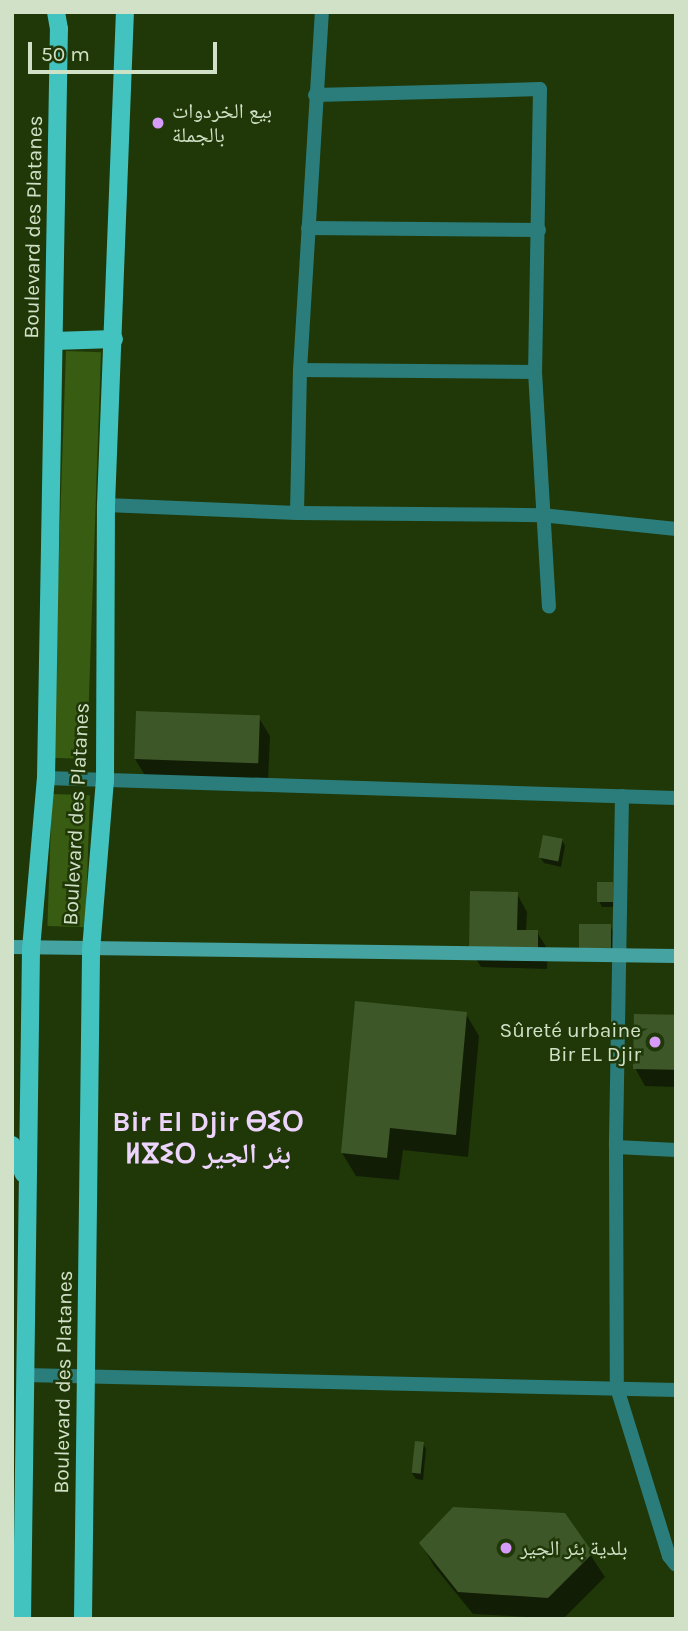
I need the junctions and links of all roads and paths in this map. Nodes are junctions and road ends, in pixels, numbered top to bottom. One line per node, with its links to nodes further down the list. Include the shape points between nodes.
1 (56, 12): 8 (main road, Boulevard des Platanes)
2 (125, 12): 7 (main road, Boulevard des Platanes)
3 (322, 12): 4 (street)
4 (315, 94): 5 (street); 6 (street, via 540,89)
5 (308, 228): 6 (street); 9 (street)
6 (539, 230): 10 (street)
7 (114, 339): 8 (main road); 11 (main road, Boulevard des Platanes)
8 (54, 341): 16 (main road, Boulevard des Platanes)
9 (300, 370): 10 (street); 12 (street)
10 (535, 372): 13 (street)
11 (106, 505): 12 (street); 17 (main road, Boulevard des Platanes)
12 (297, 513): 13 (street)
13 (541, 515): 14 (street); 15 (street)
14 (676, 529)
15 (549, 607)
16 (46, 779): 17 (street); 21 (main road, Boulevard des Platanes)
17 (105, 781): 18 (street); 22 (main road, Boulevard des Platanes)
18 (622, 796): 19 (street); 23 (street)
19 (676, 798)
20 (12, 947): 21 (street)
21 (32, 949): 22 (street); 28 (main road, Boulevard des Platanes)
22 (91, 950): 23 (street); 30 (main road, Boulevard des Platanes)
23 (621, 954): 24 (street); 26 (street)
24 (676, 957)
25 (12, 1145): 28 (main road)
26 (616, 1147): 27 (street); 31 (street)
27 (676, 1150)
28 (27, 1182): 29 (main road, Boulevard des Platanes)
29 (24, 1375): 30 (street); 33 (main road, Boulevard des Platanes)
30 (85, 1377): 31 (street); 36 (main road, Boulevard des Platanes)
31 (617, 1388): 32 (street); 34 (street, via 669,1556)
32 (676, 1390)
33 (18, 1400): 35 (main road, Boulevard des Platanes)
34 (676, 1565)
35 (22, 1619)
36 (83, 1619)

